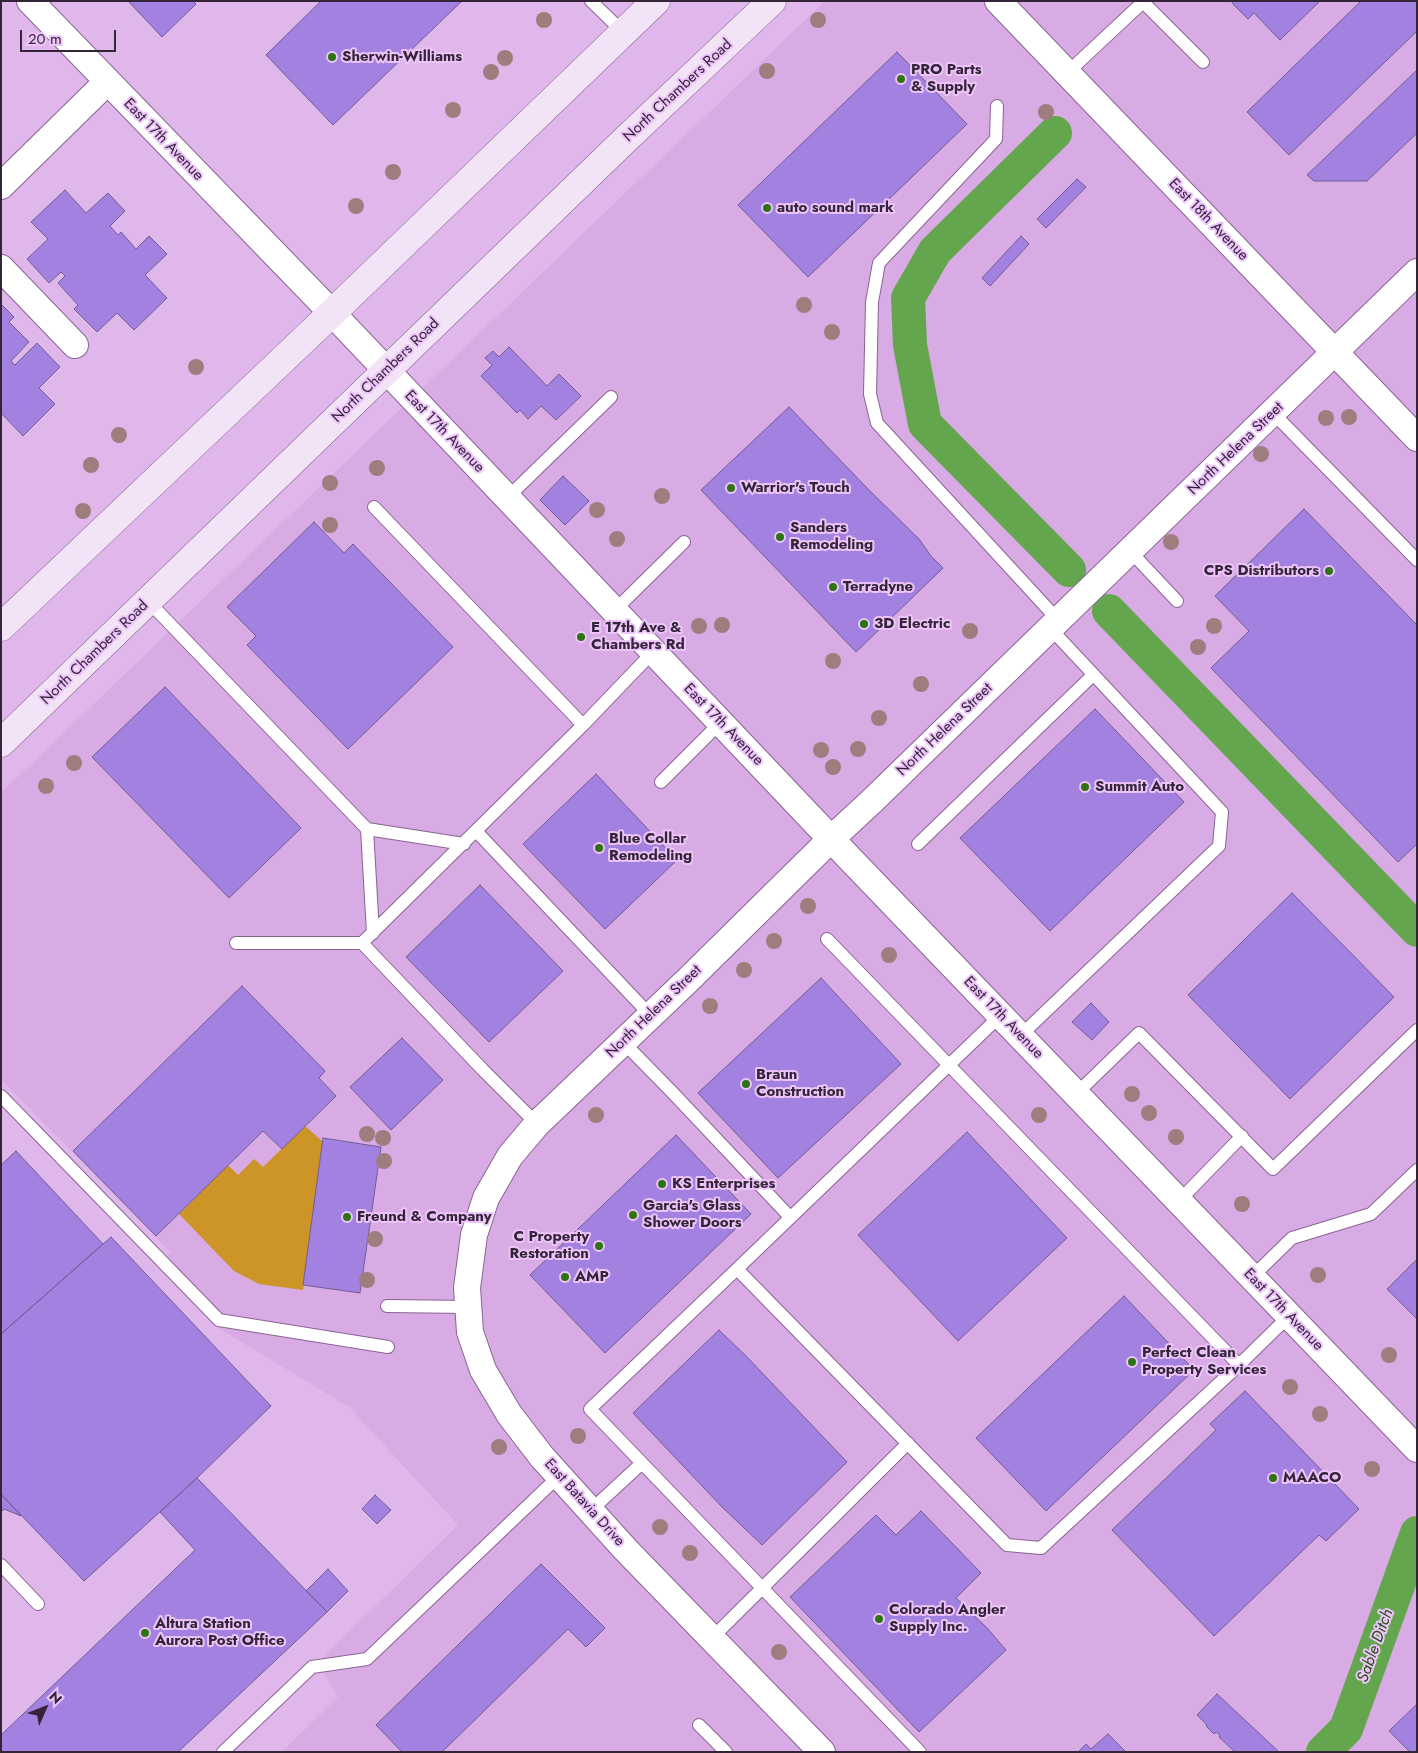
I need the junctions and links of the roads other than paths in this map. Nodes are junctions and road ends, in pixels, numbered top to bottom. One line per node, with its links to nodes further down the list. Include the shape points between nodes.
1 (30, 1): 9 (street, East 17th Avenue)
2 (591, 1): 6 (lane)
3 (656, 1): 6 (main road)
4 (772, 1): 17 (main road, North Chambers Road)
5 (998, 1): 8 (street, East 18th Avenue)
6 (623, 32): 14 (main road)
7 (1203, 62): 8 (lane, via 1143,2)
8 (1067, 73): 16 (street, East 18th Avenue)
9 (107, 82): 11 (street); 14 (street, East 17th Avenue)
10 (997, 106): 29 (lane, via 996,139 879,263 872,302 870,394 876,423)
11 (1, 186)
12 (1, 268): 15 (street)
13 (1417, 272): 16 (street, North Helena Street)
14 (332, 314): 17 (street, East 17th Avenue); 30 (main road)
15 (75, 344)
16 (1335, 352): 19 (street, North Helena Street); 20 (street, East 18th Avenue)
17 (386, 371): 21 (street, East 17th Avenue); 26 (main road, North Chambers Road)
18 (611, 397): 21 (lane)
19 (1273, 414): 24 (street, North Helena Street); 25 (lane)
20 (1417, 438)
21 (507, 498): 28 (street, East 17th Avenue)
22 (374, 507): 34 (lane)
23 (684, 542): 28 (lane)
24 (1130, 550): 27 (lane); 29 (street, North Helena Street)
25 (1417, 560)
26 (148, 601): 35 (main road, North Chambers Road); 37 (lane)
27 (1177, 601)
28 (614, 611): 31 (street, East 17th Avenue)
29 (1054, 624): 32 (lane); 39 (street, North Helena Street)
30 (1, 627)
31 (653, 652): 33 (street, East 17th Avenue); 34 (lane)
32 (1093, 675): 41 (lane); 49 (lane, via 1222,812 1219,846)
33 (720, 722): 36 (lane); 39 (street, East 17th Avenue)
34 (583, 725): 38 (lane)
35 (1, 743)
36 (661, 782)
37 (368, 829): 40 (lane); 42 (lane)
38 (476, 831): 40 (lane); 47 (lane)
39 (831, 839): 46 (street, East 17th Avenue); 47 (street, North Helena Street)
40 (464, 844): 42 (lane)
41 (918, 844)
42 (373, 933): 45 (lane)
43 (827, 939): 51 (lane)
44 (236, 943): 45 (lane)
45 (362, 943): 54 (lane)
46 (1001, 1015): 49 (street, East 17th Avenue); 51 (lane)
47 (650, 1016): 50 (street, North Helena Street)
48 (1417, 1030): 55 (lane, via 1273,1169)
49 (1020, 1036): 52 (street, East 17th Avenue)
50 (623, 1042): 54 (street, North Helena Street); 59 (lane)
51 (948, 1064): 59 (lane); 66 (lane)
52 (1076, 1094): 55 (lane, via 1139,1032); 58 (street, East 17th Avenue)
53 (1, 1096): 65 (lane, via 220,1320)
54 (537, 1124): 57 (street, North Helena Street, via 510,1156)
55 (1242, 1136): 58 (lane)
56 (1417, 1170): 61 (lane, via 1371,1214 1292,1238)
57 (486, 1198): 63 (street, East Batavia Drive, via 474,1236 466,1288)
58 (1179, 1201): 61 (street, East 17th Avenue)
59 (790, 1217): 60 (lane)
60 (736, 1269): 67 (lane); 69 (lane, via 590,1409)
61 (1252, 1277): 64 (street, East 17th Avenue)
62 (387, 1306): 63 (lane)
63 (468, 1306): 70 (street, East Batavia Drive, via 470,1332 483,1370 509,1414)
64 (1288, 1316): 66 (lane); 68 (street, East 17th Avenue)
65 (388, 1347)
66 (1239, 1366): 67 (lane, via 1041,1548 1007,1544)
67 (908, 1443): 73 (lane)
68 (1417, 1449)
69 (642, 1463): 71 (lane); 73 (lane)
70 (559, 1476): 71 (street, East Batavia Drive); 77 (lane, via 367,1659 312,1667)
71 (590, 1511): 75 (street, East Batavia Drive)
72 (1, 1565): 74 (lane)
73 (762, 1588): 75 (lane); 80 (lane)
74 (38, 1604)
75 (712, 1638): 79 (street, East Batavia Drive)
76 (699, 1724): 78 (lane)
77 (224, 1752)
78 (726, 1752)
79 (822, 1752)
80 (920, 1752)

